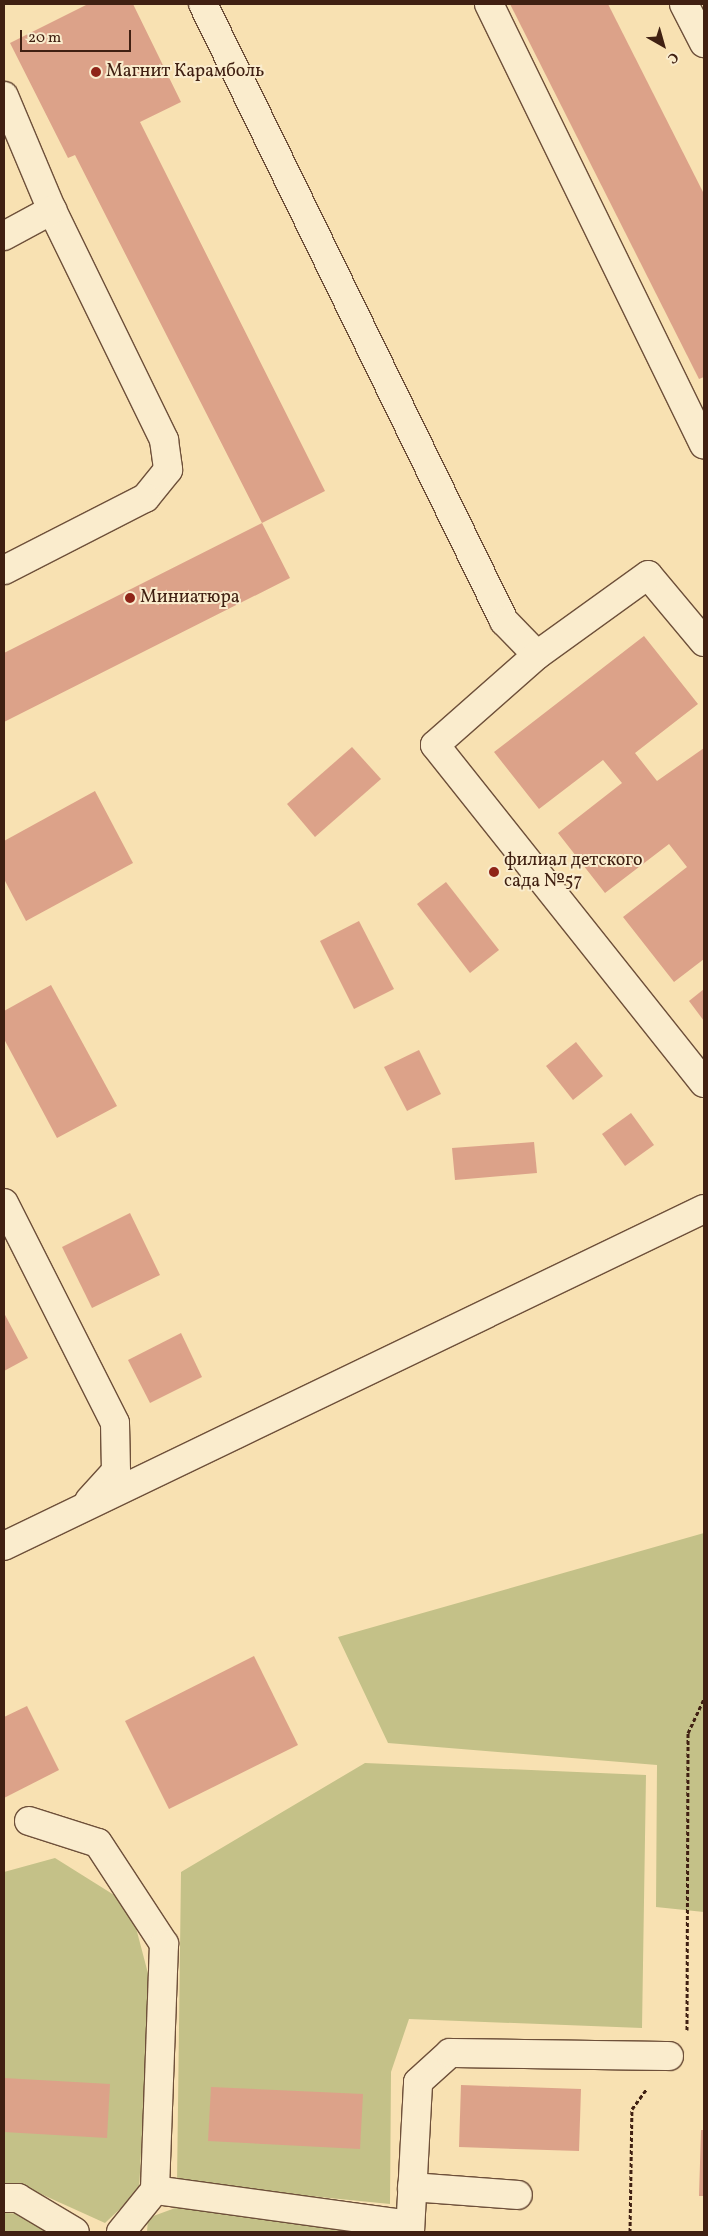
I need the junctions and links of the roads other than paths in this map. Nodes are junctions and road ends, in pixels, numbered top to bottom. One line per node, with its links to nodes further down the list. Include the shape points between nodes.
1 (203, 4): 9 (street, via 504,620)
2 (489, 4): 6 (street)
3 (4, 96): 4 (street)
4 (52, 210): 5 (street); 7 (street, via 164,440 168,470 145,498)
5 (4, 236)
6 (704, 444)
7 (4, 570)
8 (704, 642): 9 (street, via 648,575)
9 (537, 655): 10 (street, via 435,745)
10 (704, 1084)
11 (4, 1203): 13 (street, via 115,1423 116,1471)
12 (704, 1209): 13 (street)
13 (80, 1511): 14 (street)
14 (4, 1546)
15 (29, 1821): 18 (street, via 98,1843 164,1944)
16 (669, 2056): 17 (street, via 450,2053 418,2082)
17 (412, 2187): 19 (street); 21 (street)
18 (155, 2190): 21 (street); 23 (street)
19 (518, 2195)
20 (4, 2198): 22 (street, via 18,2198)
21 (410, 2228)
22 (76, 2232)
23 (121, 2232)

